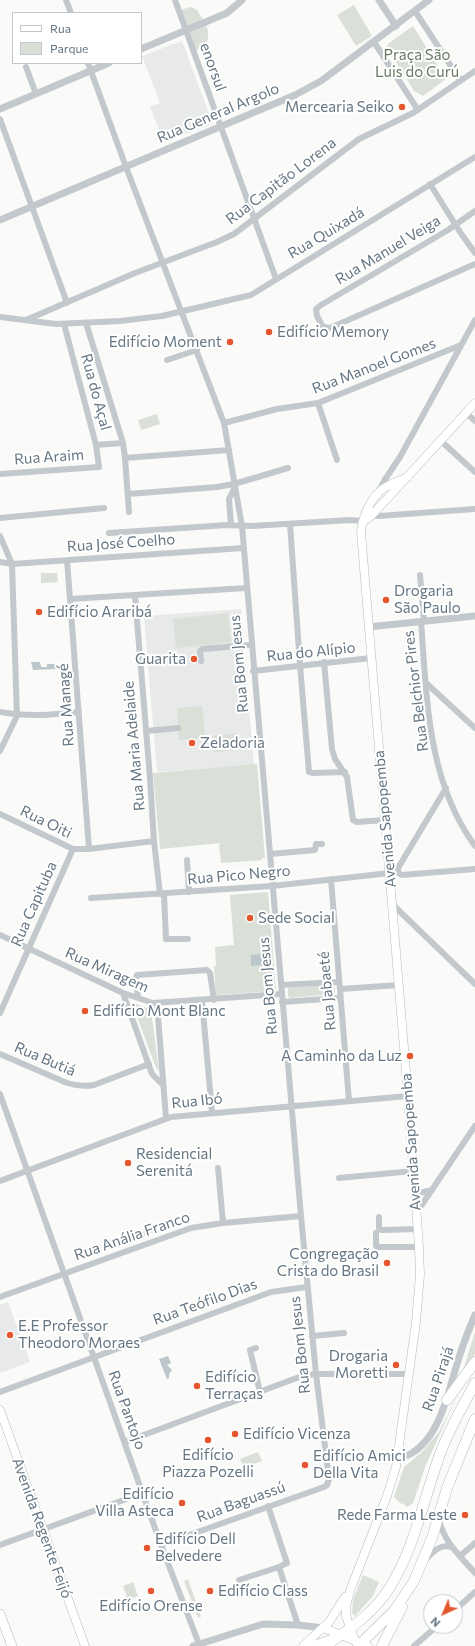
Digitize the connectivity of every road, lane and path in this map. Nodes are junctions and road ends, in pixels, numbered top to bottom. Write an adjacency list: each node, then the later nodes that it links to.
1 (66, 0): 7 (street)
2 (175, 0): 9 (street, enorsul)
3 (242, 0): 9 (street)
4 (379, 0): 8 (street)
5 (429, 0): 6 (street, Rua General Argolo)
6 (415, 11): 8 (street, Rua General Argolo); 17 (street)
7 (70, 12)
8 (396, 26): 10 (street, Rua General Argolo)
9 (186, 30): 11 (street); 22 (street, enorsul)
10 (374, 42): 20 (street); 22 (street, Rua General Argolo)
11 (142, 49)
12 (88, 64): 15 (street)
13 (107, 64): 15 (street)
14 (26, 67): 18 (street)
15 (91, 71): 18 (street); 25 (street)
16 (475, 71): 17 (street, Rua Capitão Lorena)
17 (460, 80): 20 (street, Rua Capitão Lorena)
18 (36, 94): 19 (street)
19 (0, 109)
20 (418, 110): 29 (street, Rua Capitão Lorena)
21 (0, 120): 23 (street)
22 (221, 127): 25 (street, Rua General Argolo); 29 (street, enorsul)
23 (3, 135): 27 (street)
24 (475, 157): 26 (street, Rua Quixadá)
25 (126, 167): 27 (street, Rua General Argolo); 33 (street)
26 (430, 184): 31 (street); 35 (street, Rua Quixadá)
27 (32, 207): 30 (street, Rua General Argolo); 36 (street)
28 (475, 211): 31 (street, Rua Manuel Veiga)
29 (254, 219): 33 (street, Rua Capitão Lorena); 35 (street, enorsul)
30 (0, 220)
31 (455, 225): 32 (street); 34 (street, Rua Manuel Veiga)
32 (475, 253)
33 (162, 263): 36 (street, Rua Capitão Lorena); 37 (street)
34 (475, 264)
35 (276, 279): 37 (street, Rua Quixadá)
36 (67, 303): 39 (street, Rua Capitão Lorena)
37 (182, 311): 41 (street, Rua Quixadá); 44 (street, Rua Bom Jesus)
38 (0, 317): 39 (street, Rua Quixadá)
39 (26, 320): 42 (street, Rua Quixadá)
40 (475, 320): 43 (street)
41 (86, 323): 42 (street, Rua Quixadá); 52 (street)
42 (64, 324): 53 (street, Rua do Açal)
43 (461, 345): 46 (street, Rua Manoel Gomes); 57 (street)
44 (197, 350): 45 (street); 50 (street, Rua Bom Jesus)
45 (167, 360)
46 (318, 403): 50 (street, Rua Manoel Gomes); 56 (street)
47 (475, 403): 48 (main road, Avenida Sapopemba)
48 (466, 413): 49 (street); 51 (main road, Avenida Sapopemba)
49 (475, 421)
50 (224, 423): 54 (street, Rua Bom Jesus)
51 (442, 440): 60 (street); 62 (main road, Avenida Sapopemba)
52 (123, 443): 53 (street); 55 (street)
53 (96, 446): 58 (street, Rua do Açal)
54 (229, 450): 55 (street); 64 (street, Rua Bom Jesus)
55 (125, 458): 66 (street)
56 (337, 460)
57 (395, 464): 63 (street); 65 (street)
58 (99, 467): 61 (street, Rua Araim)
59 (288, 468): 64 (street)
60 (475, 472)
61 (0, 474)
62 (408, 477): 63 (main road, Avenida Sapopemba); 67 (main road, Avenida Sapopemba)
63 (391, 484): 65 (main road, Avenida Sapopemba); 67 (main road)
64 (234, 486): 66 (street); 74 (street, Rua Bom Jesus); 75 (street, Rua Bom Jesus)
65 (378, 492): 71 (main road, Avenida Sapopemba)
66 (128, 494): 70 (street)
67 (381, 505): 71 (main road, Avenida Sapopemba)
68 (104, 508): 72 (street)
69 (475, 509): 71 (street)
70 (129, 512)
71 (367, 517): 73 (street); 88 (main road, Avenida Sapopemba)
72 (0, 518)
73 (290, 524): 75 (street); 93 (street)
74 (231, 525): 75 (street); 76 (street)
75 (242, 526): 78 (street, Rua Bom Jesus)
76 (109, 533)
77 (0, 536): 81 (street)
78 (243, 548): 79 (street, Rua José Coelho); 83 (street, Rua Bom Jesus)
79 (67, 560): 81 (street, Rua José Coelho); 85 (street, Rua Managé)
80 (0, 562): 81 (street, Rua José Coelho)
81 (12, 564): 98 (street)
82 (420, 575): 87 (street, Rua Belchior Pires)
83 (246, 588): 84 (street); 89 (street, Rua Bom Jesus)
84 (135, 596): 85 (street); 101 (street, Rua Maria Adelaide)
85 (70, 599): 97 (street, Rua Managé)
86 (475, 616): 87 (street)
87 (422, 621): 88 (street); 95 (street, Rua Belchior Pires)
88 (368, 626): 90 (main road, Avenida Sapopemba)
89 (251, 646): 91 (street); 94 (street, Rua Bom Jesus)
90 (371, 658): 92 (street, Rua do Alípio); 106 (main road, Avenida Sapopemba)
91 (201, 661)
92 (324, 662): 93 (street, Rua do Alípio); 103 (street)
93 (300, 665): 94 (street, Rua do Alípio); 103 (street)
94 (253, 671): 112 (street, Rua Bom Jesus)
95 (426, 683): 100 (street); 104 (street, Rua Belchior Pires)
96 (0, 712): 98 (street)
97 (79, 712): 98 (street); 111 (street, Rua Managé)
98 (16, 716): 102 (street)
99 (178, 728): 101 (street)
100 (475, 728)
101 (146, 731): 107 (street, Rua Maria Adelaide)
102 (0, 752)
103 (345, 772): 106 (street)
104 (446, 788): 109 (street, Rua Belchior Pires); 115 (street)
105 (0, 814): 110 (street, Rua Oiti)
106 (385, 820): 113 (main road, Avenida Sapopemba)
107 (154, 842): 111 (street, Rua Oiti); 121 (street, Rua Maria Adelaide)
108 (322, 844): 112 (street)
109 (475, 846)
110 (73, 849): 111 (street, Rua Oiti); 126 (street, Rua Capituba)
111 (89, 849)
112 (270, 854): 119 (street, Rua Bom Jesus)
113 (388, 858): 115 (street); 117 (main road, Avenida Sapopemba)
114 (187, 860): 120 (street)
115 (402, 863): 116 (street)
116 (475, 869)
117 (390, 873): 118 (street, Rua Pico Negro); 123 (main road, Avenida Sapopemba)
118 (331, 879): 119 (street, Rua Pico Negro); 129 (street, Rua Jabaeté)
119 (272, 886): 120 (street, Rua Pico Negro); 128 (street, Rua Bom Jesus)
120 (189, 892): 121 (street, Rua Pico Negro)
121 (162, 894): 122 (street, Rua Pico Negro); 125 (street, Rua Maria Adelaide)
122 (91, 898)
123 (392, 904): 127 (street); 130 (main road, Avenida Sapopemba)
124 (0, 935): 126 (street, Rua Miragem)
125 (188, 939)
126 (29, 948): 131 (street, Rua Miragem); 139 (street, Rua Capituba)
127 (475, 984)
128 (281, 985): 129 (street); 132 (street, Rua Bom Jesus)
129 (339, 985): 130 (street); 134 (street, Rua Jabaeté)
130 (399, 985): 144 (main road, Avenida Sapopemba)
131 (123, 992): 133 (street, Rua Miragem); 141 (street)
132 (281, 994): 135 (street, Rua Miragem); 137 (street, Rua Bom Jesus)
133 (138, 998): 135 (street); 138 (street, Rua Miragem)
134 (340, 998): 137 (street); 145 (street, Rua Jabaeté)
135 (214, 1000): 136 (street, Rua Miragem)
136 (202, 1001): 138 (street, Rua Miragem); 147 (street)
137 (282, 1002): 146 (street, Rua Bom Jesus)
138 (157, 1004): 142 (street)
139 (0, 1013)
140 (0, 1054): 141 (street, Rua Butiá)
141 (149, 1064): 142 (street)
142 (163, 1085): 148 (street)
143 (0, 1094): 151 (street, Rua Pantojo)
144 (408, 1096): 145 (street, Rua Ibó); 152 (main road, Avenida Sapopemba)
145 (349, 1101): 146 (street, Rua Ibó)
146 (291, 1106): 147 (street, Rua Ibó); 158 (street, Rua Bom Jesus)
147 (212, 1112): 148 (street, Rua Ibó)
148 (166, 1118): 151 (street, Rua Ibó)
149 (475, 1126): 155 (street)
150 (218, 1168): 160 (street)
151 (28, 1171): 154 (street, Rua Ibó); 164 (street, Rua Pantojo)
152 (414, 1172): 153 (street); 156 (main road, Avenida Sapopemba)
153 (339, 1178)
154 (0, 1181)
155 (432, 1190): 156 (street); 157 (street)
156 (415, 1194): 157 (main road, Avenida Sapopemba)
157 (417, 1212): 161 (main road, Avenida Sapopemba)
158 (301, 1216): 160 (street, Rua Anália Franco); 165 (street, Rua Bom Jesus)
159 (379, 1217): 161 (street)
160 (223, 1223): 164 (street, Rua Anália Franco)
161 (418, 1230): 163 (main road, Avenida Sapopemba)
162 (376, 1233): 163 (street)
163 (419, 1247): 174 (main road, Avenida Sapopemba)
164 (64, 1274): 166 (street, Rua Anália Franco); 171 (street, Rua Pantojo)
165 (307, 1287): 169 (street, Rua Bom Jesus); 171 (street, Rua Teófilo Dias)
166 (0, 1297)
167 (475, 1315): 178 (street, Rua Pirajá)
168 (344, 1333): 169 (street)
169 (312, 1336): 173 (street, Rua Bom Jesus)
170 (256, 1348): 177 (street)
171 (94, 1357): 176 (street, Rua Teófilo Dias); 181 (street, Rua Pantojo)
172 (475, 1362): 178 (highway)
173 (316, 1374): 174 (street); 177 (street); 183 (street, Rua Bom Jesus)
174 (409, 1374): 182 (main road, Avenida Sapopemba)
175 (475, 1383): 204 (highway)
176 (0, 1392)
177 (260, 1392): 181 (street)
178 (447, 1400): 182 (street, Rua Pirajá)
179 (0, 1410): 187 (main road, Avenida Regente Feijó)
180 (475, 1419): 186 (highway)
181 (125, 1442): 184 (street, Rua Pantojo)
182 (397, 1458): 197 (main road, Avenida Sapopemba)
183 (329, 1483): 185 (street, Rua Baguassú)
184 (143, 1494): 187 (street); 190 (street, Rua Pantojo)
185 (268, 1506): 190 (street, Rua Baguassú); 194 (street)
186 (438, 1516): 191 (street); 193 (highway)
187 (43, 1529): 189 (street); 210 (main road, Avenida Regente Feijó)
188 (475, 1543): 192 (street)
189 (0, 1545)
190 (161, 1545): 208 (street, Rua Pantojo)
191 (453, 1548): 192 (street); 193 (street)
192 (460, 1556): 195 (street)
193 (423, 1562): 199 (highway)
194 (279, 1567): 196 (street); 202 (street)
195 (475, 1573)
196 (239, 1580)
197 (351, 1588): 203 (main road, Avenida Sapopemba); 204 (main road, Avenida Sapopemba)
198 (475, 1592): 200 (street)
199 (403, 1599): 207 (highway); 214 (highway)
200 (463, 1603)
201 (0, 1614): 209 (main road)
202 (298, 1625): 203 (street); 208 (street)
203 (324, 1628): 206 (main road); 211 (main road, Avenida Sapopemba)
204 (351, 1629): 206 (highway); 207 (main road, Avenida Sapopemba)
205 (428, 1634): 215 (street)
206 (342, 1635): 207 (main road); 212 (highway); 213 (highway)
207 (361, 1644)
208 (196, 1645)
209 (12, 1646)
210 (85, 1646)
211 (303, 1646)
212 (314, 1646)
213 (325, 1646)
214 (382, 1646)
215 (414, 1646)

